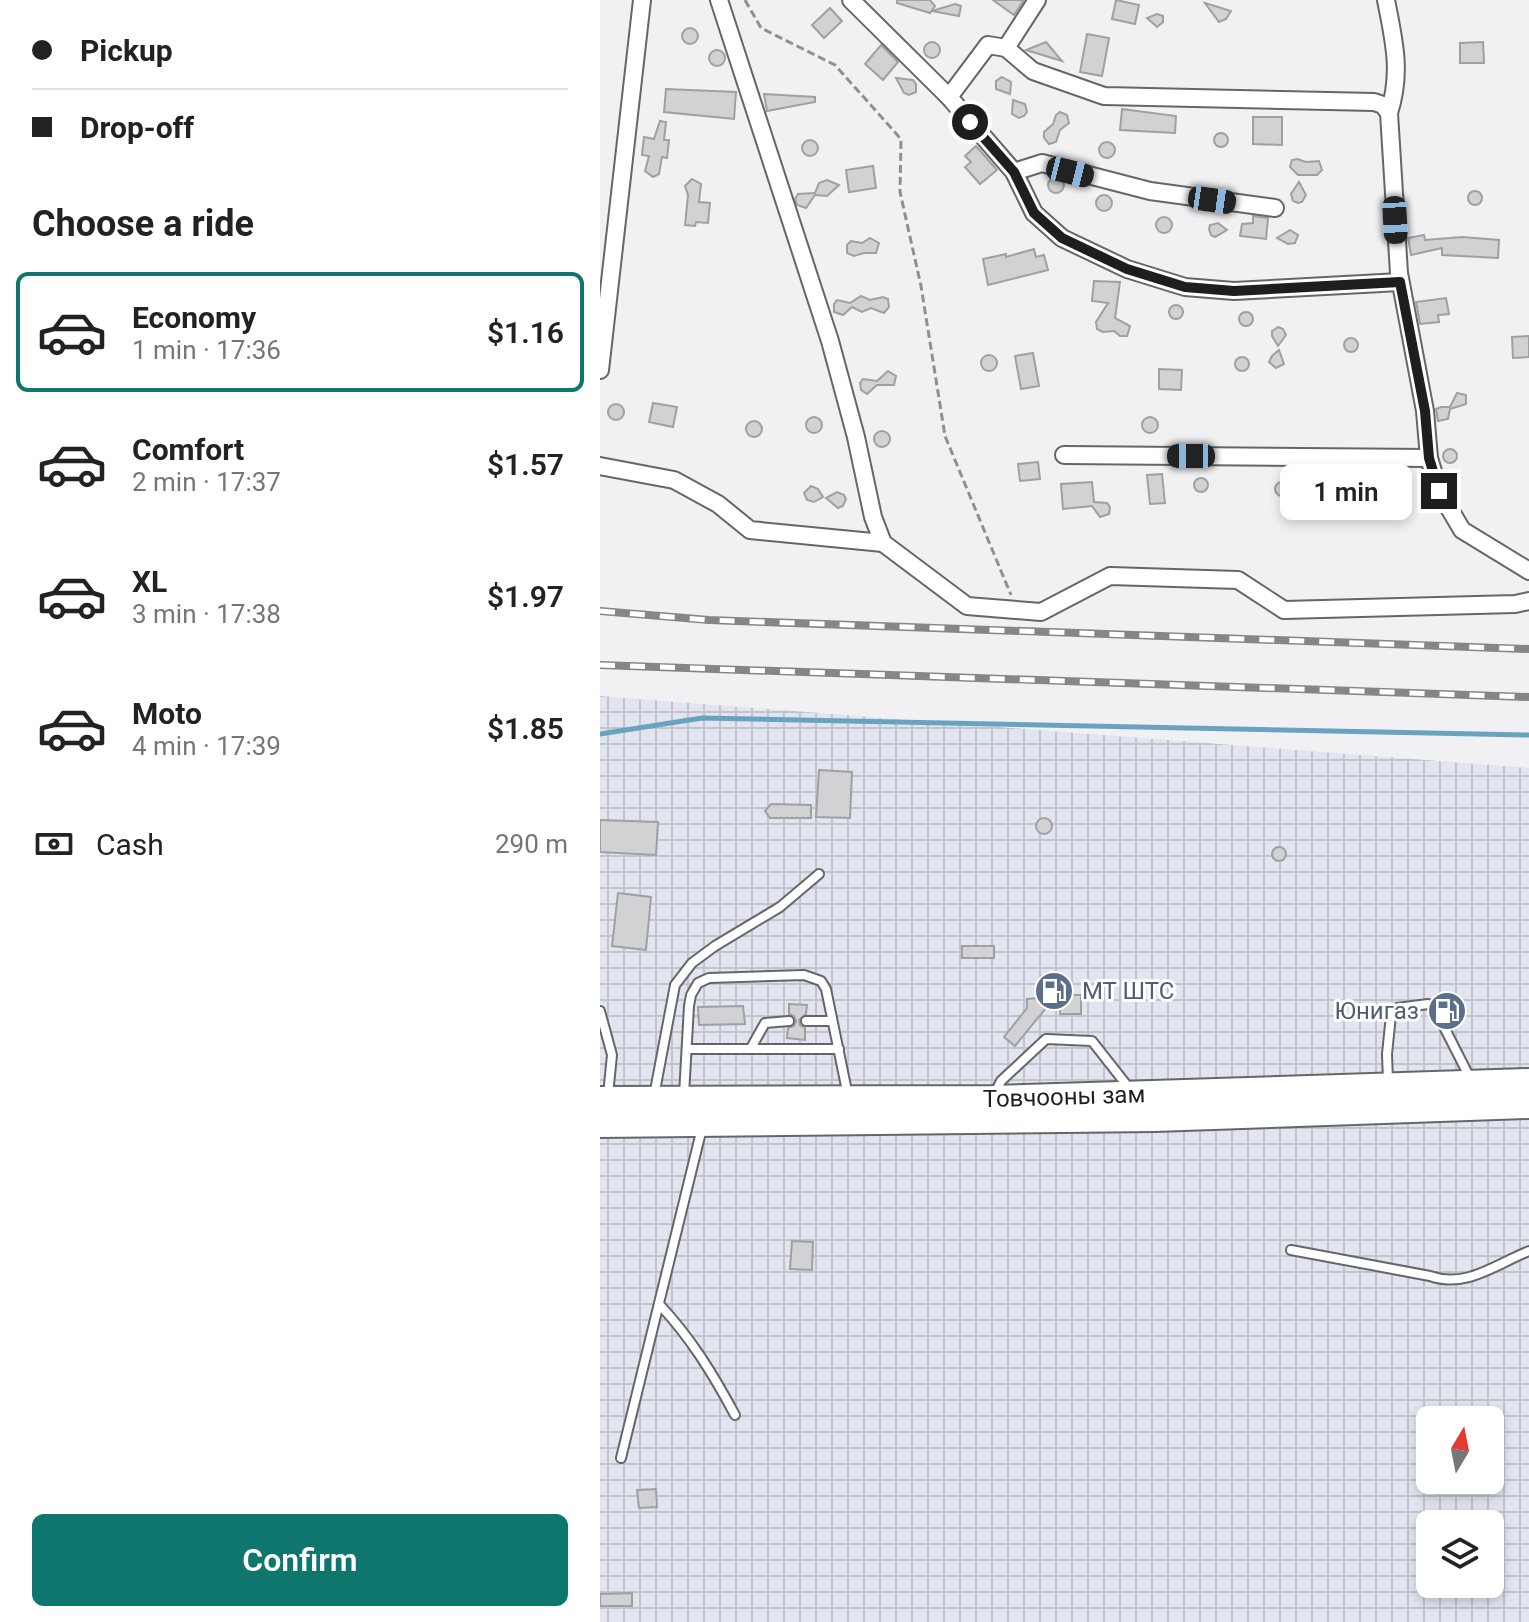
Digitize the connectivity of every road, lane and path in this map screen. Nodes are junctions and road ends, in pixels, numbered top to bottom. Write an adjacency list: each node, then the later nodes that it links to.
1 (642, 0): 13 (street)
2 (719, 0): 17 (street)
3 (745, 0): 20 (path)
4 (851, 0): 8 (street)
5 (1037, 0): 7 (street)
6 (1386, 0): 9 (street)
7 (1006, 48): 8 (street); 9 (street)
8 (949, 97): 10 (street)
9 (1389, 113): 12 (street)
10 (1014, 172): 11 (street); 12 (street)
11 (1275, 208)
12 (1400, 282): 15 (street)
13 (600, 370)
14 (1064, 455): 15 (street)
15 (1429, 458): 18 (street)
16 (600, 466): 17 (street)
17 (883, 543): 20 (street)
18 (1529, 571)
19 (1529, 601): 20 (street)
20 (1017, 610)
21 (819, 874): 34 (lane)
22 (600, 1011): 38 (lane)
23 (789, 1021): 26 (lane)
24 (806, 1021): 25 (lane)
25 (832, 1021): 27 (lane); 28 (lane)
26 (751, 1048): 27 (lane); 28 (lane)
27 (687, 1049): 35 (lane)
28 (839, 1049): 36 (lane)
29 (1529, 1082): 30 (highway, Товчооны зам)
30 (1472, 1083): 31 (highway, Товчооны зам); 31 (lane)
31 (1389, 1085): 32 (highway, Товчооны зам)
32 (1136, 1097): 33 (highway, Товчооны зам); 33 (lane)
33 (992, 1099): 36 (highway, Товчооны зам)
34 (653, 1101): 35 (highway, Товчооны зам); 38 (highway, Товчооны зам)
35 (684, 1101): 36 (highway, Товчооны зам)
36 (848, 1101)
37 (1529, 1105): 39 (highway, Товчооны зам)
38 (602, 1108): 39 (highway, Товчооны зам)
39 (703, 1123): 42 (lane)
40 (1291, 1250): 41 (lane)
41 (1529, 1251)
42 (659, 1304): 43 (lane); 44 (lane)
43 (735, 1415)
44 (621, 1458)

